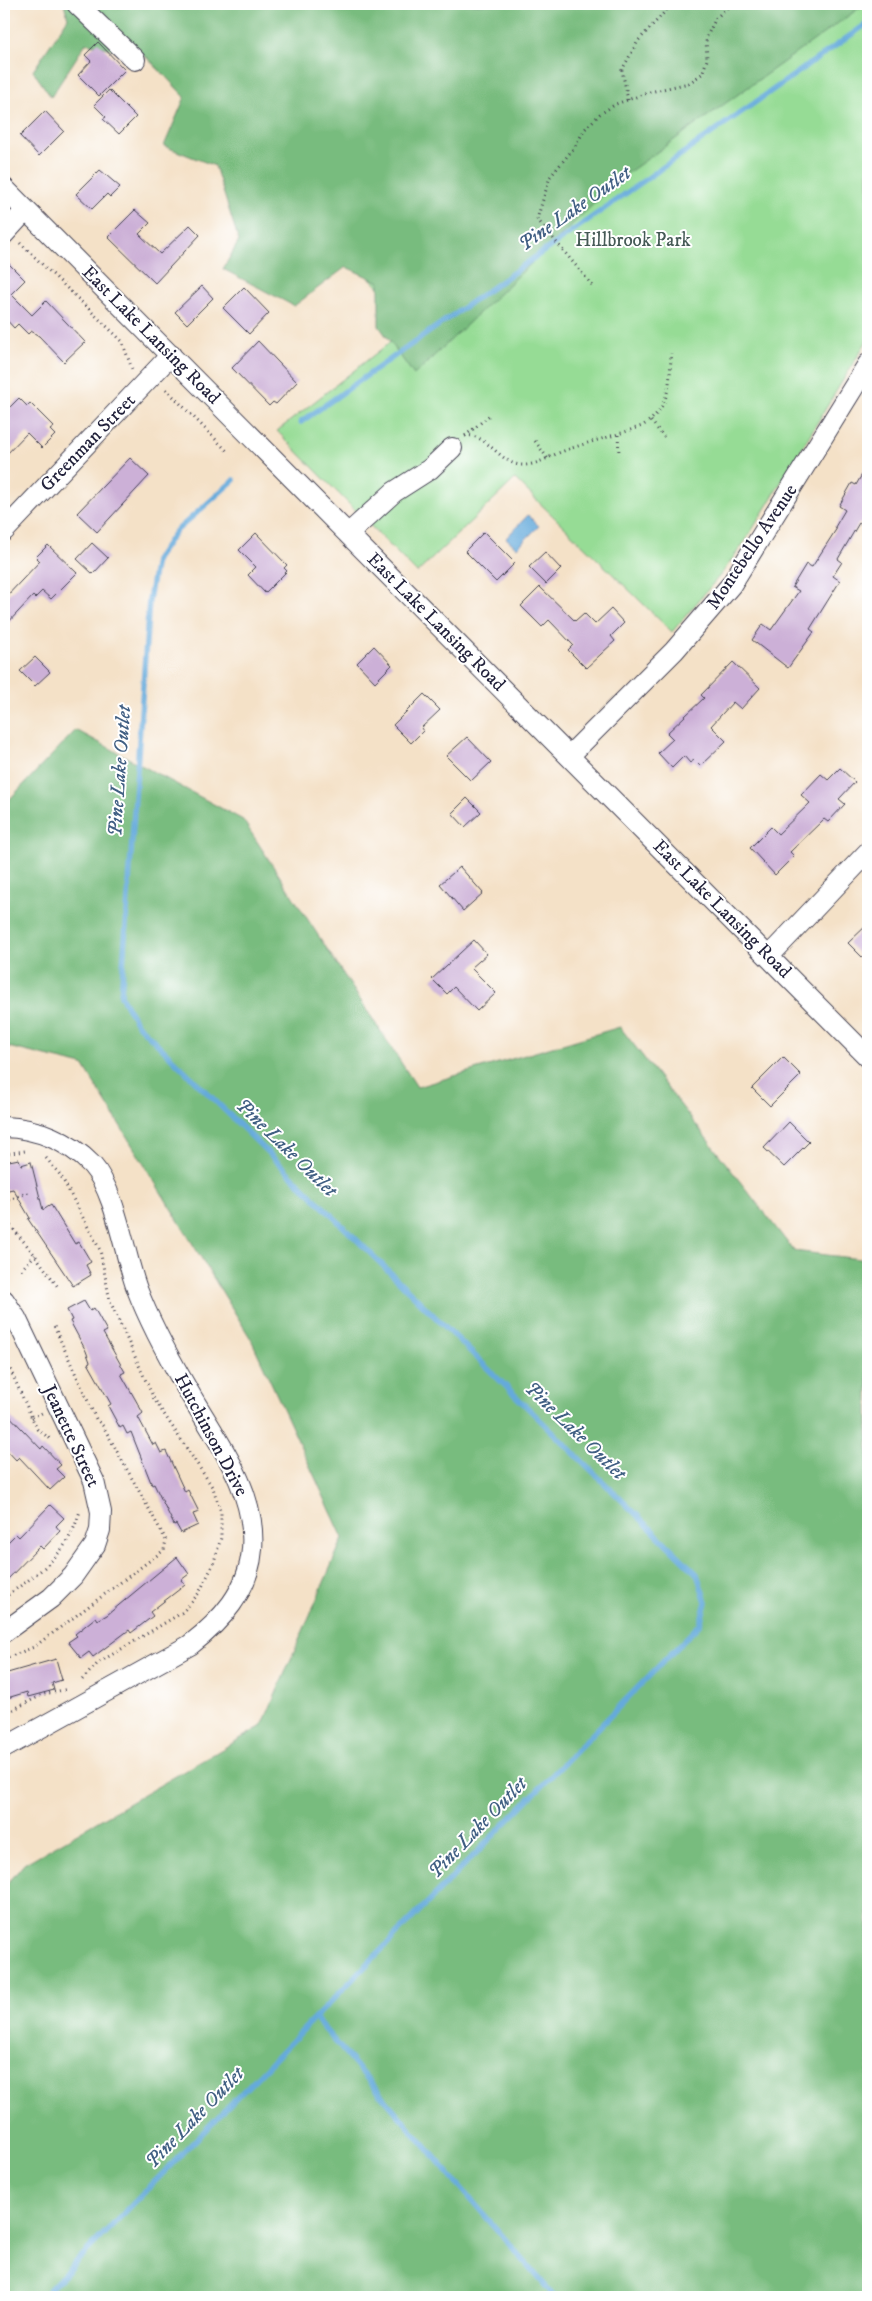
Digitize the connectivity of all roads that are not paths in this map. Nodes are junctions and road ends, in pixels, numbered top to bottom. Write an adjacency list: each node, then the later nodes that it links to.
1 (77, 4): 2 (street)
2 (135, 60)
3 (4, 188): 4 (street, East Lake Lansing Road)
4 (26, 210): 5 (street); 6 (street, East Lake Lansing Road)
5 (5, 232)
6 (171, 354): 9 (street, Greenman Street); 10 (street, East Lake Lansing Road)
7 (868, 364): 11 (street, Montebello Avenue)
8 (458, 442): 10 (street)
9 (4, 531)
10 (348, 534): 11 (street, East Lake Lansing Road)
11 (570, 756): 13 (street, East Lake Lansing Road)
12 (868, 852): 13 (street)
13 (769, 956): 14 (street, East Lake Lansing Road)
14 (868, 1056)
15 (4, 1127): 18 (street, Hutchinson Drive)
16 (4, 1300): 17 (street, Jeanette Street)
17 (4, 1632)
18 (4, 1748)

